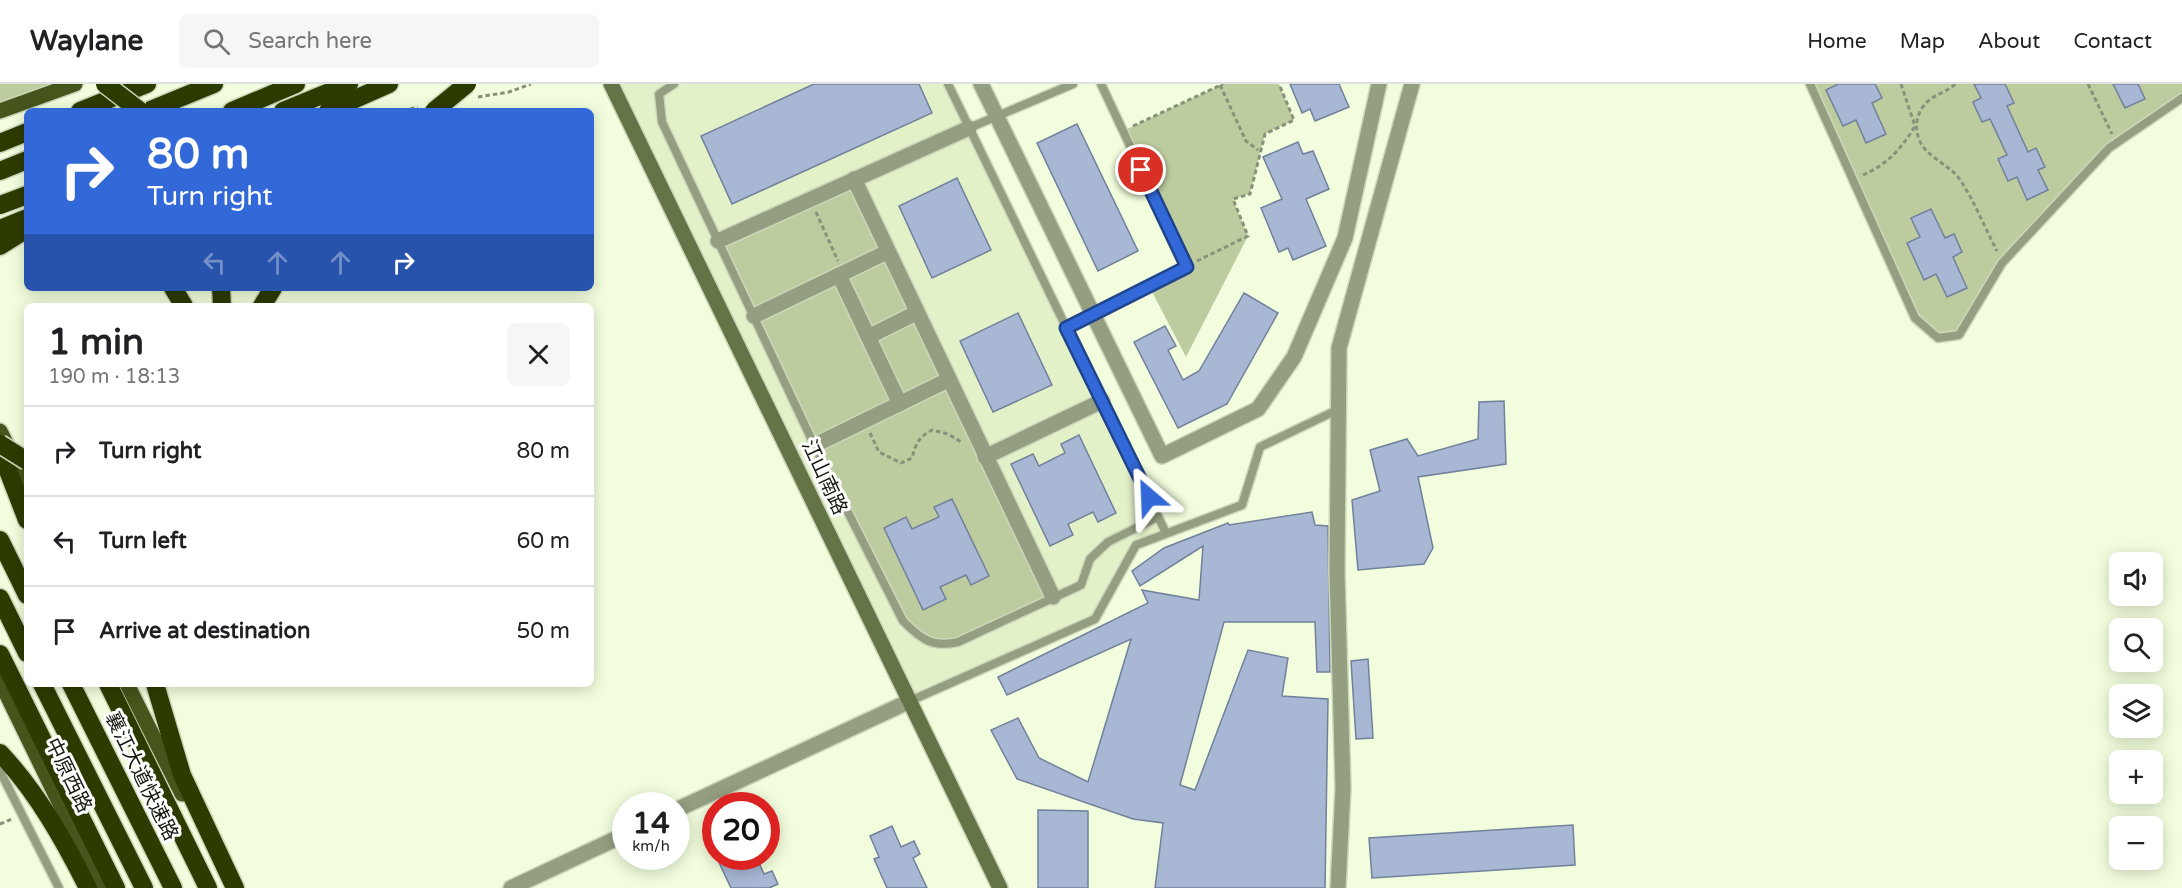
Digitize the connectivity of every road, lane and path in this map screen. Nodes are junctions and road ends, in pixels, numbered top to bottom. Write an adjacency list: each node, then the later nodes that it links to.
1 (75, 84): 31 (main road)
2 (105, 84): 25 (highway, bridge)
3 (147, 84): 24 (highway)
4 (214, 84): 26 (highway)
5 (297, 84): 27 (highway)
6 (349, 84): 28 (highway)
7 (389, 84): 29 (highway)
8 (467, 84): 30 (highway, bridge)
9 (611, 84): 90 (street, 江山南路)
10 (674, 84): 50 (lane)
11 (948, 84): 34 (lane)
12 (981, 84): 32 (street)
13 (1073, 84): 32 (lane)
14 (1101, 84): 35 (lane)
15 (1279, 84): 39 (path)
16 (1379, 84): 59 (street)
17 (1412, 84): 66 (street)
18 (1810, 84): 43 (lane)
19 (1901, 84): 33 (path)
20 (1955, 84): 33 (path)
21 (2088, 84): 38 (path)
22 (1222, 85): 35 (path); 39 (path)
23 (2182, 98): 38 (lane)
24 (87, 108)
25 (136, 108)
26 (155, 108)
27 (239, 108)
28 (290, 108)
29 (335, 108)
30 (438, 108)
31 (0, 111)
32 (996, 116): 34 (lane); 59 (street)
33 (1915, 126): 43 (path); 55 (path)
34 (969, 128): 42 (street); 61 (lane)
35 (1123, 131): 56 (lane)
36 (24, 133): 37 (highway)
37 (0, 143)
38 (2116, 143): 55 (lane)
39 (1259, 150): 56 (path)
40 (24, 161): 41 (highway)
41 (0, 171)
42 (854, 179): 45 (street); 54 (street)
43 (1853, 180): 55 (lane)
44 (24, 196): 46 (highway)
45 (810, 200): 50 (street); 57 (path)
46 (0, 205)
47 (24, 219): 48 (highway)
48 (0, 229)
49 (24, 232): 53 (highway)
50 (718, 241): 60 (lane)
51 (24, 242): 53 (highway)
52 (24, 246): 53 (highway)
53 (2, 250)
54 (887, 252): 57 (street); 58 (street)
55 (2002, 263)
56 (1187, 267): 59 (lane)
57 (841, 274): 60 (street); 62 (street)
58 (916, 314): 62 (street); 63 (street)
59 (1092, 315): 61 (lane)
60 (754, 316): 70 (lane)
61 (1066, 328): 64 (lane)
62 (868, 337): 65 (street)
63 (948, 380): 65 (street); 72 (street)
64 (1102, 401): 72 (street); 76 (lane)
65 (900, 404): 67 (street)
66 (1339, 409): 77 (lane); 106 (street)
67 (867, 420): 70 (street); 72 (path)
68 (0, 431): 74 (main road)
69 (0, 444): 73 (highway, bridge)
70 (815, 445): 80 (lane)
71 (0, 450): 75 (highway)
72 (986, 457): 80 (street)
73 (24, 459)
74 (24, 479)
75 (24, 512)
76 (1158, 517): 77 (lane); 80 (lane)
77 (1166, 533): 90 (lane)
78 (0, 540): 79 (highway)
79 (24, 589)
80 (1053, 597)
81 (0, 598): 82 (highway)
82 (24, 647)
83 (0, 654): 98 (highway)
84 (0, 681): 97 (main road, 中原西路)
85 (44, 687): 99 (highway)
86 (72, 687): 100 (highway, 襄江大道快速路)
87 (109, 687): 101 (highway)
88 (128, 687): 102 (main road)
89 (156, 687): 103 (highway)
90 (910, 701): 93 (street); 105 (street, 江山南路)
91 (0, 753): 96 (highway)
92 (0, 771): 95 (lane)
93 (690, 803)
94 (612, 841): 104 (street)
95 (59, 888)
96 (88, 888)
97 (101, 888)
98 (116, 888)
99 (144, 888)
100 (172, 888)
101 (208, 888)
102 (229, 888)
103 (235, 888)
104 (511, 888)
105 (1000, 888)
106 (1338, 888)

